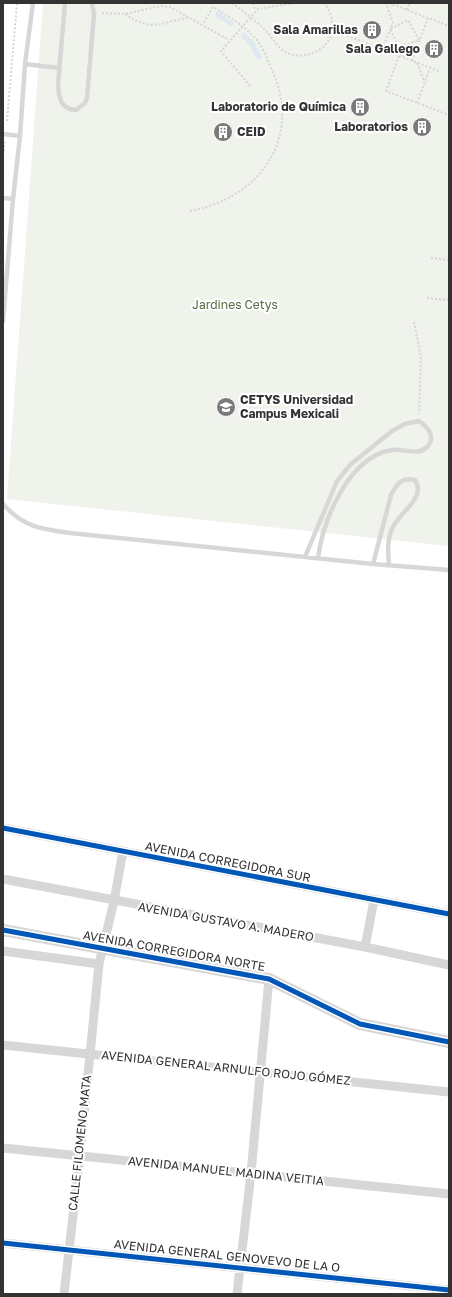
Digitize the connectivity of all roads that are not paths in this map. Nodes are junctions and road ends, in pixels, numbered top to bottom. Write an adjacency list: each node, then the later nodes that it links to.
1 (33, 3): 4 (lane)
2 (65, 3): 5 (lane)
3 (92, 3): 5 (lane)
4 (25, 64): 5 (lane); 7 (lane)
5 (59, 68)
6 (3, 134): 7 (lane)
7 (20, 136): 9 (lane)
8 (3, 198): 9 (lane)
9 (12, 199): 11 (lane)
10 (3, 252): 11 (lane)
11 (9, 252): 12 (lane)
12 (3, 321)
13 (3, 504): 14 (lane)
14 (304, 557): 15 (lane); 15 (lane)
15 (318, 558): 16 (lane)
16 (373, 564): 17 (lane); 17 (lane)
17 (389, 566): 18 (lane)
18 (449, 570)
19 (3, 828): 20 (street, AVENIDA CORREGIDORA SUR)
20 (123, 851): 22 (street, AVENIDA CORREGIDORA SUR); 23 (street, CALLE FILOMENO MATA)
21 (3, 879): 23 (street, AVENIDA GUSTAVO A. MADERO)
22 (374, 900): 24 (street, AVENIDA CORREGIDORA SUR); 26 (street)
23 (114, 901): 26 (street, AVENIDA GUSTAVO A. MADERO); 27 (street, CALLE FILOMENO MATA)
24 (449, 914)
25 (3, 930): 27 (street, AVENIDA CORREGIDORA NORTE)
26 (365, 947): 30 (street, AVENIDA GUSTAVO A. MADERO)
27 (102, 949): 29 (street, CALLE FILOMENO MATA); 31 (street, AVENIDA CORREGIDORA NORTE)
28 (3, 951): 29 (street)
29 (99, 964): 34 (street, CALLE FILOMENO MATA)
30 (449, 965)
31 (269, 979): 32 (street, AVENIDA CORREGIDORA NORTE); 35 (street)
32 (449, 1042)
33 (3, 1046): 34 (street, AVENIDA GENERAL ARNULFO ROJO GÓMEZ)
34 (90, 1054): 35 (street, AVENIDA GENERAL ARNULFO ROJO GÓMEZ); 38 (street, CALLE FILOMENO MATA)
35 (260, 1071): 36 (street, AVENIDA GENERAL ARNULFO ROJO GÓMEZ); 39 (street)
36 (449, 1092)
37 (3, 1148): 38 (street, AVENIDA MANUEL MADINA VEITIA)
38 (80, 1156): 39 (street, AVENIDA MANUEL MADINA VEITIA); 42 (street, CALLE FILOMENO MATA)
39 (251, 1173): 40 (street, AVENIDA MANUEL MADINA VEITIA); 43 (street)
40 (449, 1194)
41 (3, 1243): 42 (street, AVENIDA GENERAL GENOVEVO DE LA O)
42 (69, 1250): 43 (street, AVENIDA GENERAL GENOVEVO DE LA O); 45 (street, CALLE FILOMENO MATA)
43 (240, 1268): 44 (street, AVENIDA GENERAL GENOVEVO DE LA O); 46 (street)
44 (449, 1290)
45 (64, 1294)
46 (237, 1294)

